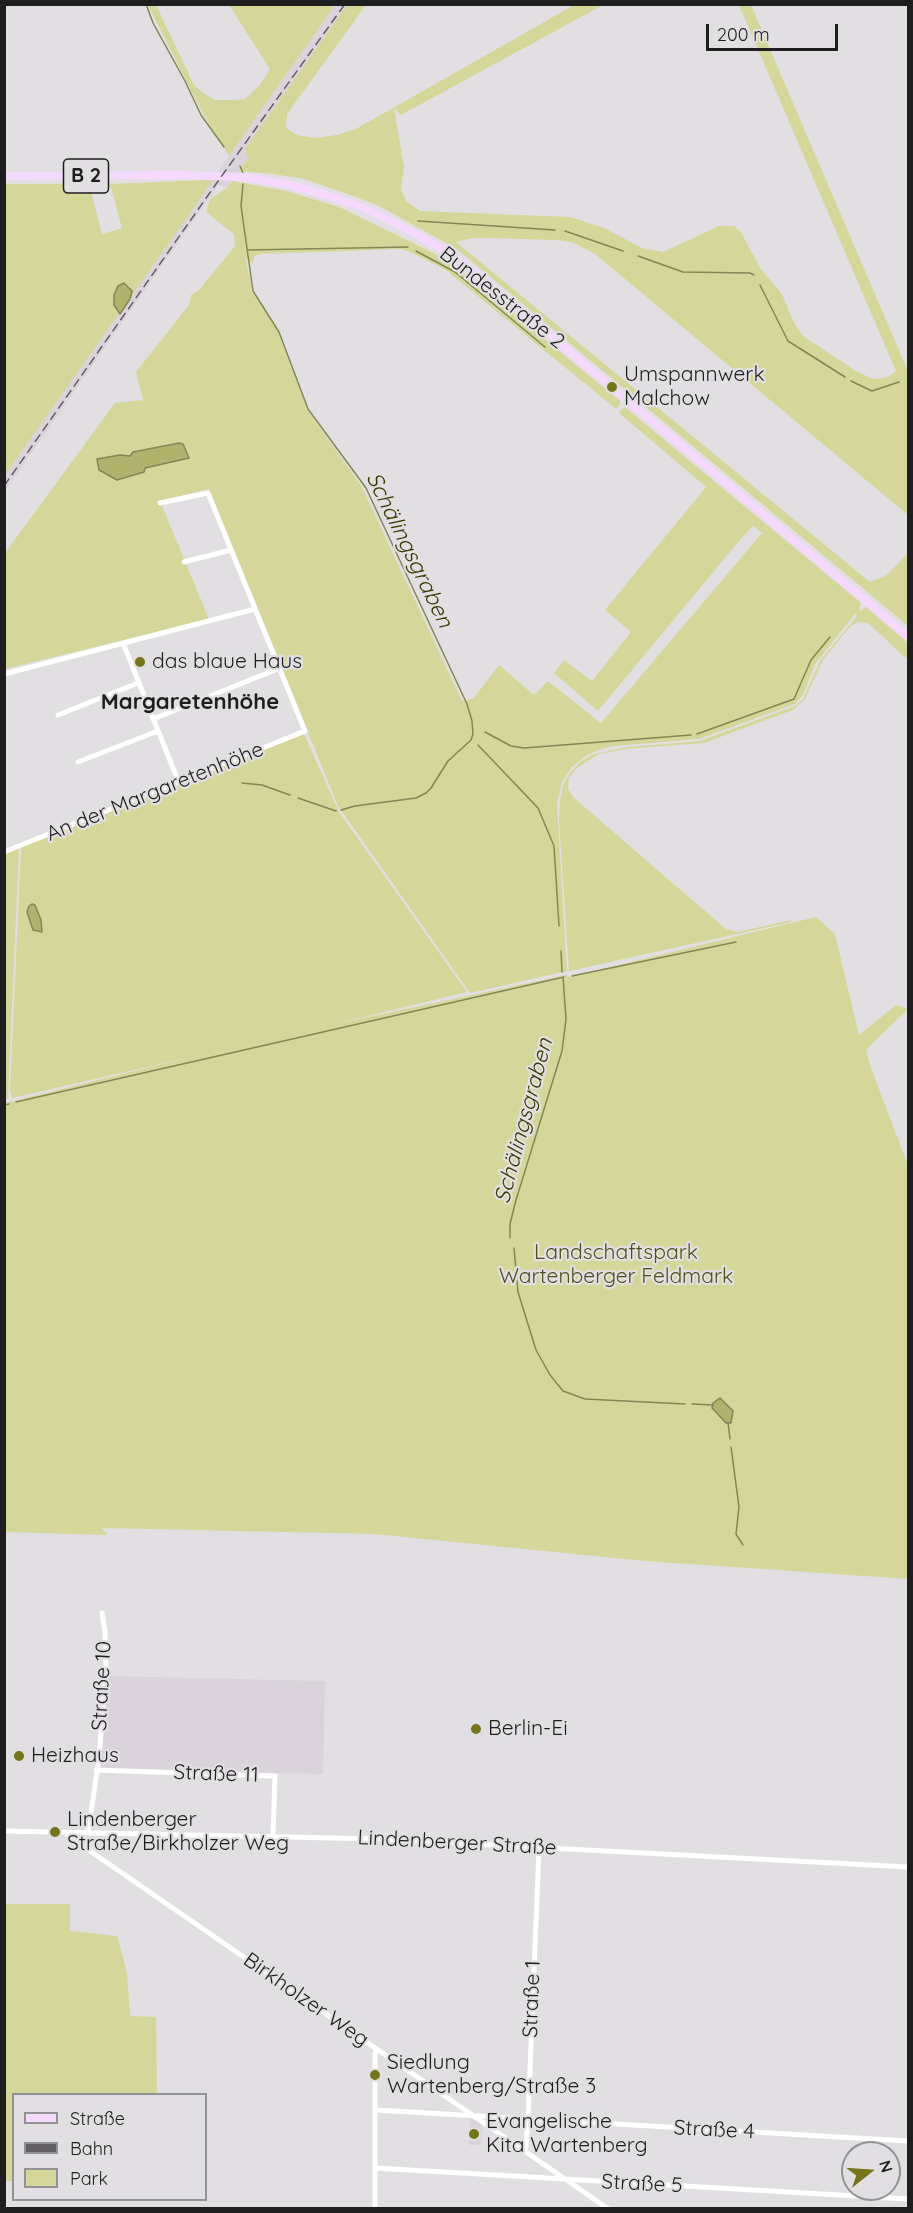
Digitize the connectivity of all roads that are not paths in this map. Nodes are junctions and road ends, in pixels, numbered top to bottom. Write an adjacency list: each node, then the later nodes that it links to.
1 (4, 176): 6 (main road, Bundesstraße 2 / B 2)
2 (160, 503): 3 (street)
3 (231, 550): 4 (street); 5 (street)
4 (184, 562)
5 (255, 609): 7 (street); 8 (street)
6 (909, 636)
7 (123, 643): 9 (street); 10 (street)
8 (279, 668): 12 (street); 15 (street, An der Margaretenhöhe)
9 (4, 674)
10 (138, 683): 11 (street); 12 (street)
11 (58, 715)
12 (153, 719): 13 (street)
13 (158, 731): 14 (street); 15 (street)
14 (78, 762)
15 (179, 783): 16 (street, An der Margaretenhöhe)
16 (4, 852)
17 (102, 1613): 18 (street, Straße 10)
18 (96, 1770): 21 (street, Straße 10); 22 (street, Straße 11)
19 (4, 1832): 20 (street, Lindenberger Straße)
20 (67, 1832): 21 (street, Lindenberger Straße); 23 (street, Birkholzer Weg)
21 (85, 1832): 22 (street, Lindenberger Straße); 23 (street, Straße 10)
22 (273, 1836): 24 (street, Lindenberger Straße)
23 (80, 1844): 26 (street, Birkholzer Weg)
24 (539, 1848): 25 (street, Lindenberger Straße); 29 (street, Straße 1)
25 (909, 1867)
26 (377, 2049): 27 (street); 28 (street, Birkholzer Weg)
27 (375, 2110): 28 (street, Straße 4); 32 (street)
28 (473, 2116): 29 (street, Straße 4); 31 (street, Birkholzer Weg)
29 (528, 2119): 30 (street, Straße 4); 31 (street, Straße 1)
30 (909, 2141)
31 (524, 2151): 33 (street, Birkholzer Weg)
32 (375, 2168): 33 (street, Straße 5); 35 (street)
33 (565, 2179): 34 (street, Straße 5); 36 (street, Birkholzer Weg)
34 (909, 2199)
35 (375, 2208)
36 (607, 2208)

